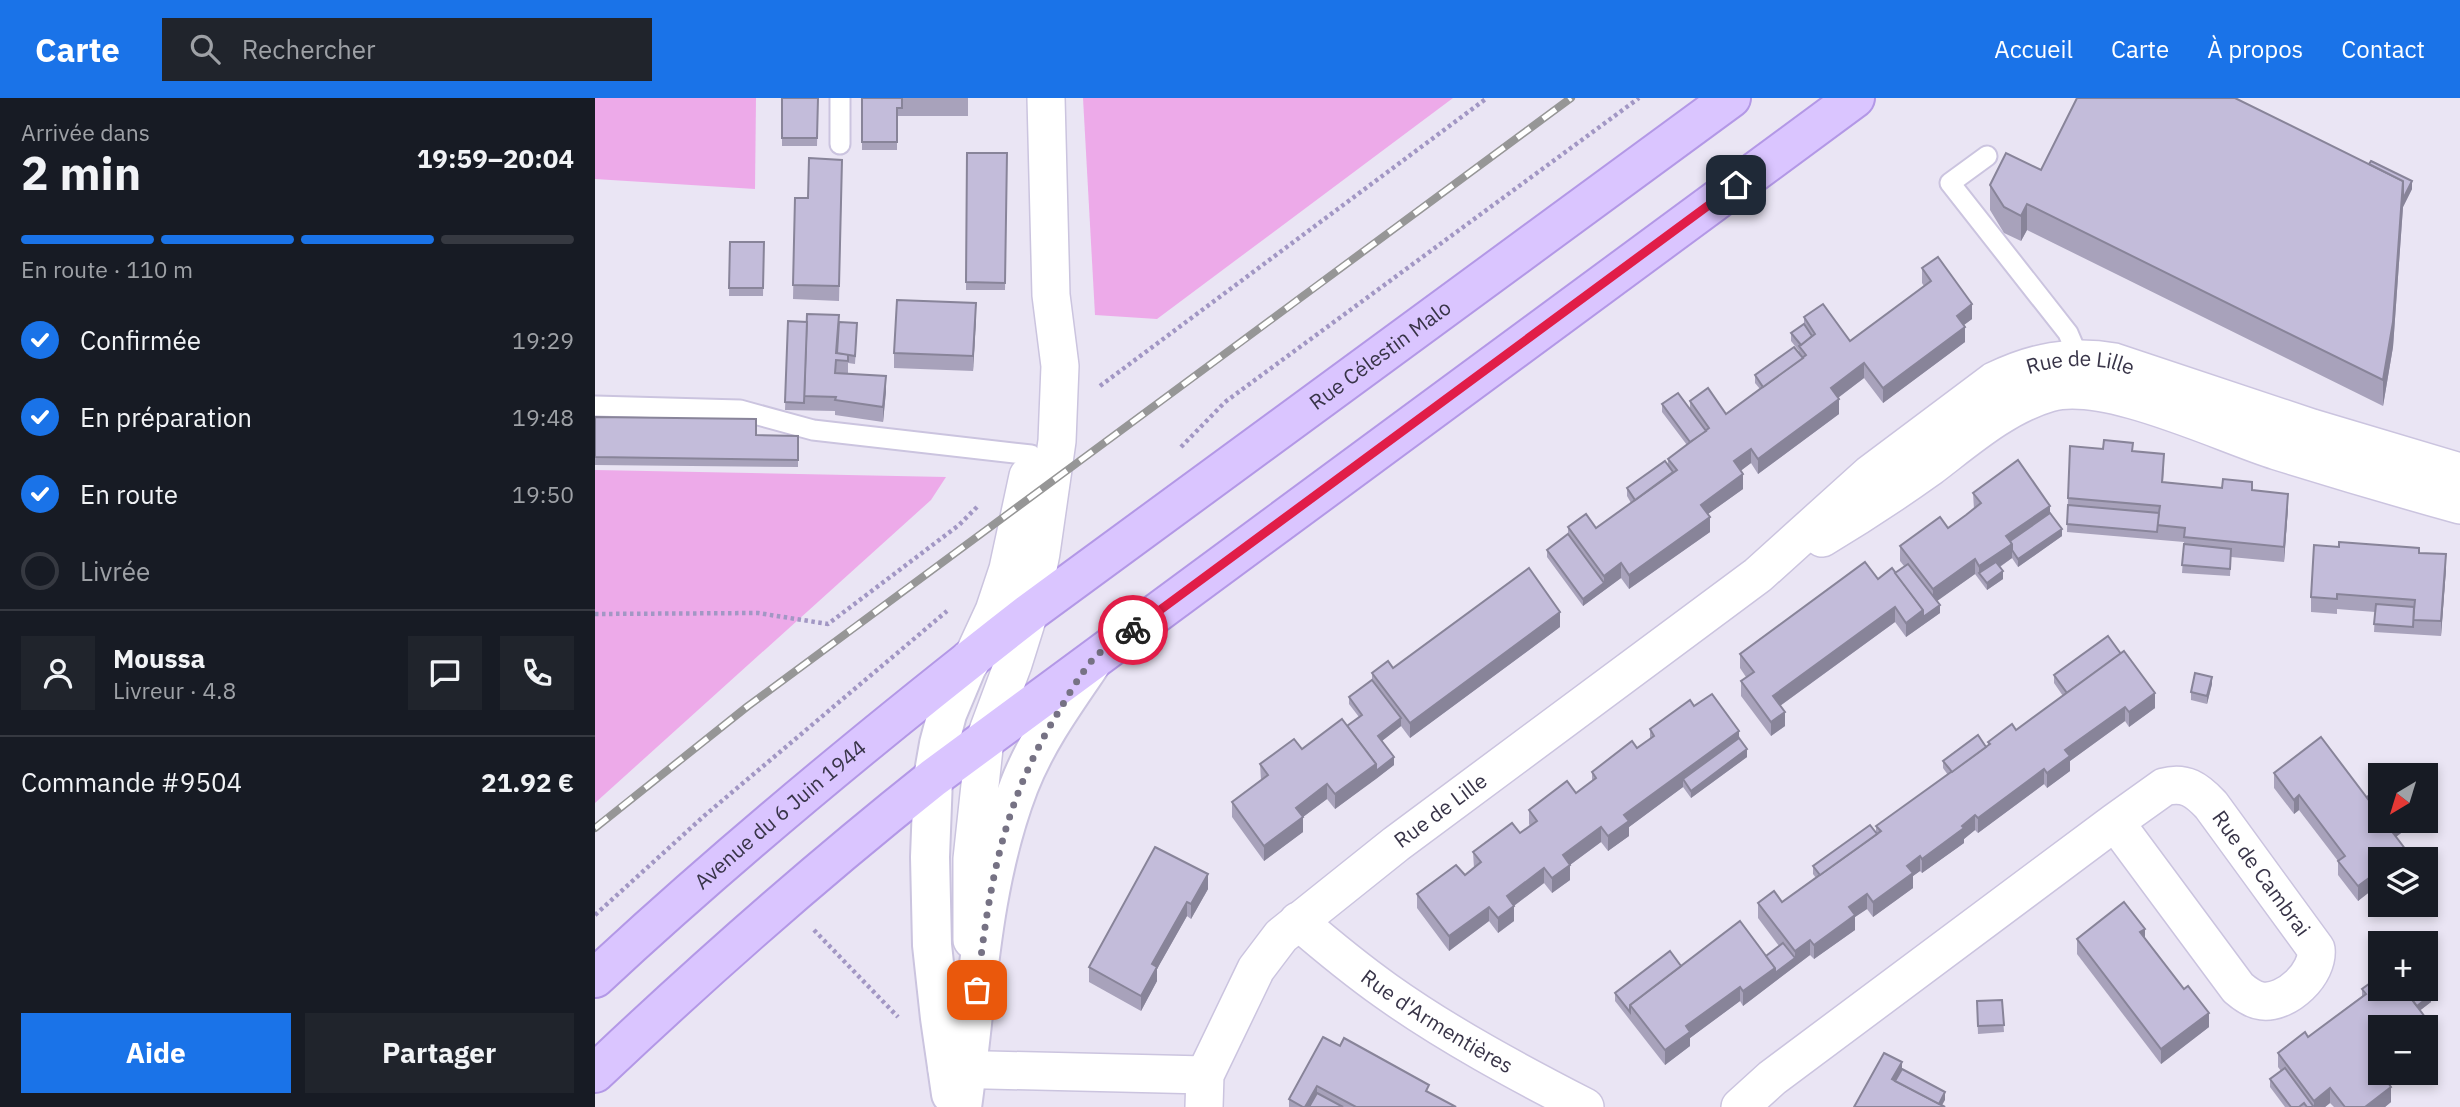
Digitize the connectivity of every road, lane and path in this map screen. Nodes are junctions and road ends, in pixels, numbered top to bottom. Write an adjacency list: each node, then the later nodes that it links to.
1 (840, 98): 7 (lane)
2 (1046, 98): 9 (street)
3 (1487, 98): 12 (path)
4 (1639, 98): 14 (path)
5 (1731, 98): 19 (main road, Rue Célestin Malo)
6 (1855, 98): 21 (main road)
7 (840, 144)
8 (1987, 156): 10 (lane)
9 (1051, 295): 12 (street); 13 (street)
10 (2085, 374): 15 (street, Rue de Lille); 17 (street, Rue de Lille); 27 (street, Rue de Lille)
11 (595, 406): 13 (lane)
12 (1059, 417): 19 (street)
13 (1031, 455): 22 (street)
14 (1172, 456)
15 (2460, 472)
16 (986, 499): 20 (path)
17 (2460, 505)
18 (956, 604): 26 (path)
19 (1029, 613): 22 (main road, Rue Célestin Malo); 23 (street)
20 (595, 614)
21 (1095, 658): 23 (main road); 29 (street)
22 (970, 659): 23 (street); 24 (street); 28 (main road, Avenue du 6 Juin 1944)
23 (985, 739): 24 (main road); 29 (street)
24 (933, 778): 30 (street); 31 (main road)
25 (2115, 822): 25 (street, Rue de Cambrai); 36 (street, Rue de Cambrai)
26 (595, 915)
27 (1298, 921): 32 (street, Rue de Lille); 35 (street, Rue d'Armentières)
28 (595, 978)
29 (974, 1014): 30 (street)
30 (957, 1069): 32 (street); 33 (street); 34 (street)
31 (595, 1073)
32 (1205, 1091)
33 (953, 1107)
34 (962, 1107)
35 (1585, 1107)
36 (1740, 1107)

